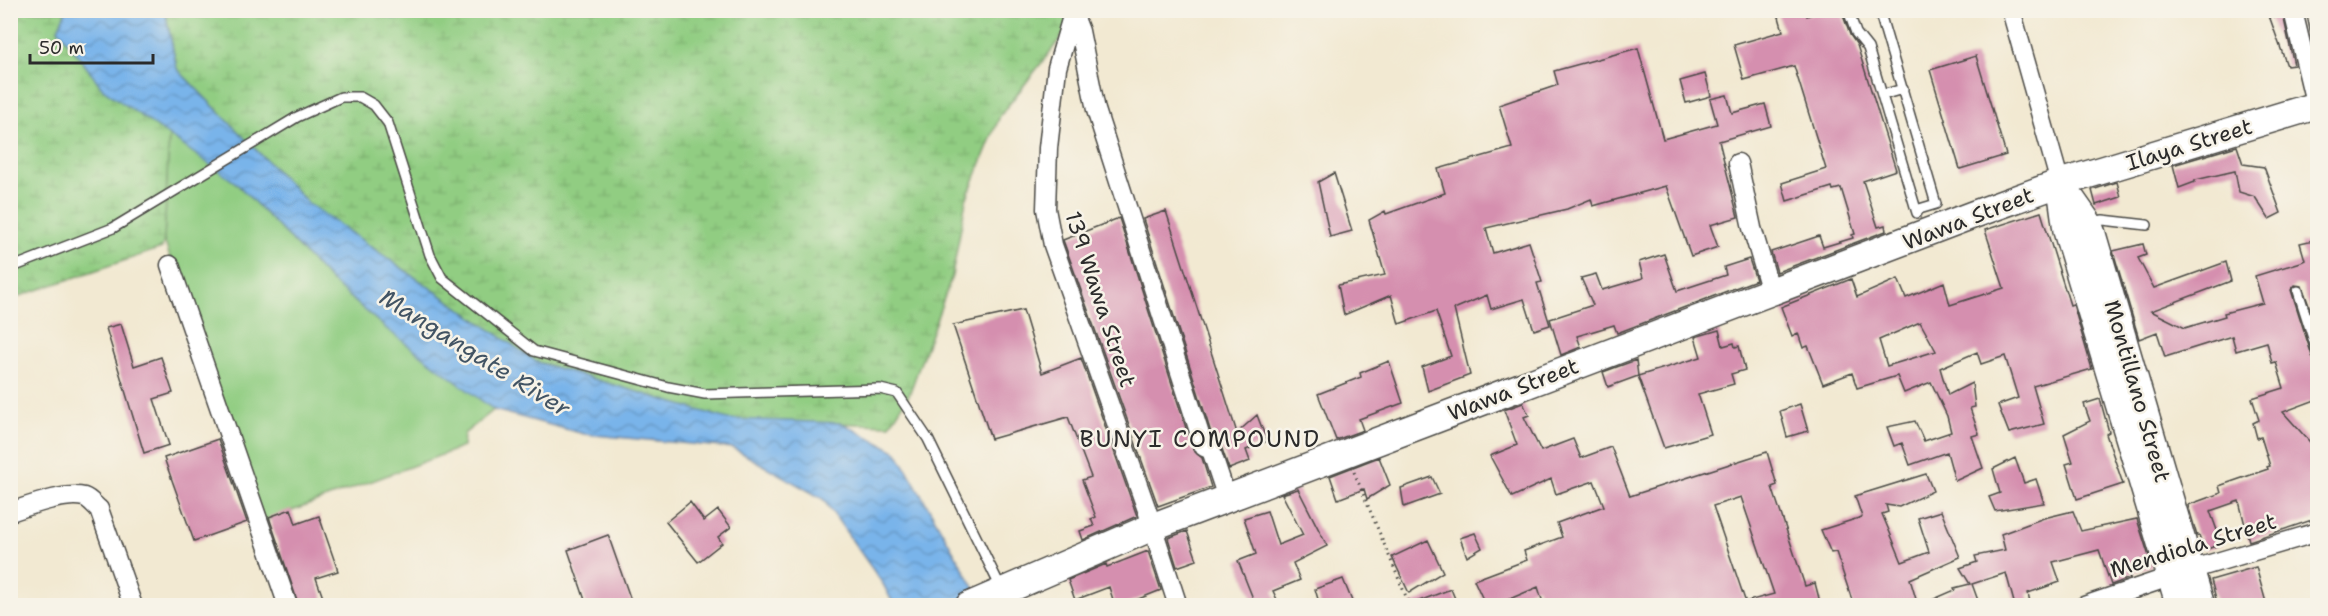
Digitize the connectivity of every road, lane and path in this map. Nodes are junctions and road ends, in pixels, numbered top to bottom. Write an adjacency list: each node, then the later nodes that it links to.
1 (1848, 10): 7 (lane)
2 (1879, 10): 6 (lane)
3 (2011, 10): 10 (street, Montillano Street)
4 (2295, 10): 8 (street)
5 (1075, 12): 20 (street); 22 (street, 139 Wawa Street)
6 (1903, 89): 7 (lane); 7 (lane)
7 (1882, 95)
8 (2317, 109): 10 (main road, Ilaya Street)
9 (1738, 163): 16 (street)
10 (2060, 183): 12 (main road, Montillano Street); 16 (main road, Wawa Street)
11 (2147, 225): 12 (lane)
12 (2077, 227): 24 (main road, Montillano Street)
13 (170, 265): 27 (street)
14 (10, 268): 25 (lane)
15 (2298, 291): 17 (lane)
16 (1772, 292): 19 (main road, Wawa Street)
17 (2313, 320): 18 (lane)
18 (2318, 354)
19 (1346, 453): 20 (main road, Wawa Street); 29 (path)
20 (1227, 498): 22 (main road, Wawa Street)
21 (10, 512): 26 (street)
22 (1152, 527): 25 (main road, Wawa Street); 28 (street, 139 Wawa Street)
23 (2318, 532): 24 (street, Mendiola Street)
24 (2180, 574): 30 (street, Mendiola Street); 31 (main road, Montillano Street); 32 (main road, Montillano Street)
25 (988, 598)
26 (133, 606)
27 (288, 606)
28 (1178, 606)
29 (1410, 606)
30 (2084, 606)
31 (2180, 606)
32 (2201, 606)

